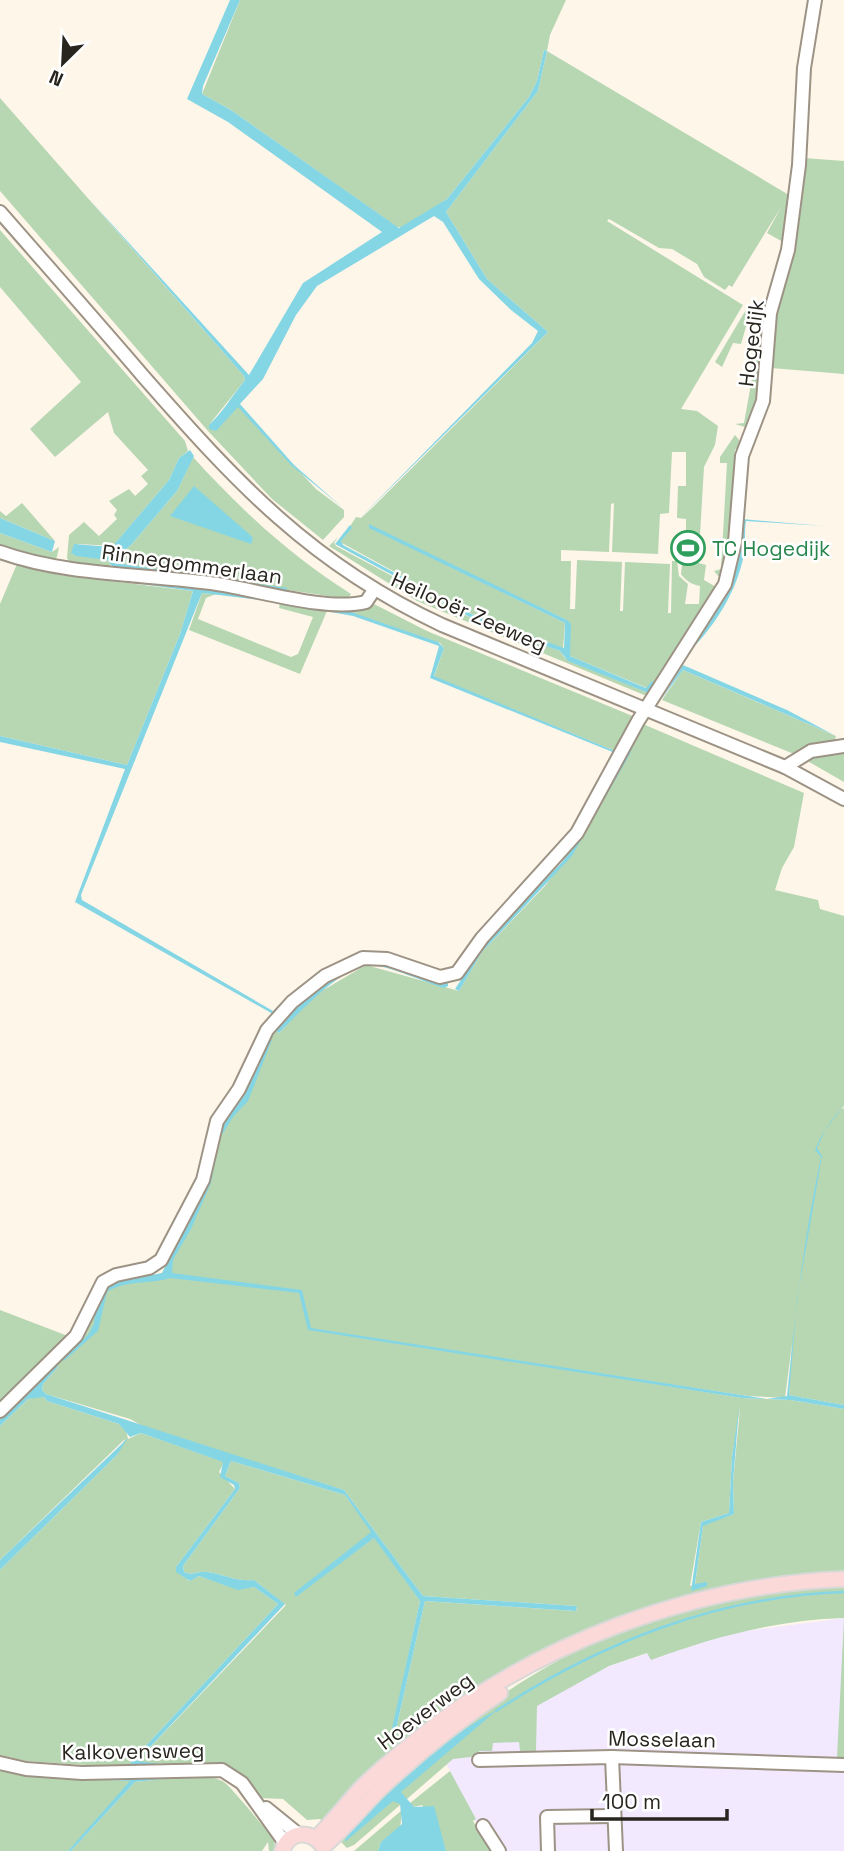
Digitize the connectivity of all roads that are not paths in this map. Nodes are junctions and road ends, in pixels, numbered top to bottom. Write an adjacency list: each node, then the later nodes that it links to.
1 (815, 0): 5 (street, Hogedijk)
2 (0, 212): 4 (street, Heilooër Zeeweg)
3 (0, 552): 4 (street, Rinnegommerlaan)
4 (374, 590): 5 (street, Heilooër Zeeweg)
5 (646, 708): 7 (street, Heilooër Zeeweg); 9 (street, Hogedijk)
6 (844, 746): 7 (street)
7 (785, 767): 8 (street, Heilooër Zeeweg)
8 (844, 799)
9 (0, 1411)
10 (844, 1579): 19 (main road, Hoeverweg)
11 (612, 1756): 12 (street, Mosselaan); 14 (street, Mosselaan); 16 (street)
12 (479, 1760)
13 (0, 1763): 15 (street, Kalkovensweg)
14 (844, 1765)
15 (254, 1800): 18 (street, Kalkovensweg); 20 (street, Kalkovensweg)
16 (613, 1816): 22 (street); 23 (street)
17 (483, 1826): 21 (street)
18 (298, 1835): 19 (main road); 20 (main road)
19 (321, 1845)
20 (284, 1847)
21 (499, 1851)
22 (548, 1851)
23 (616, 1851)

